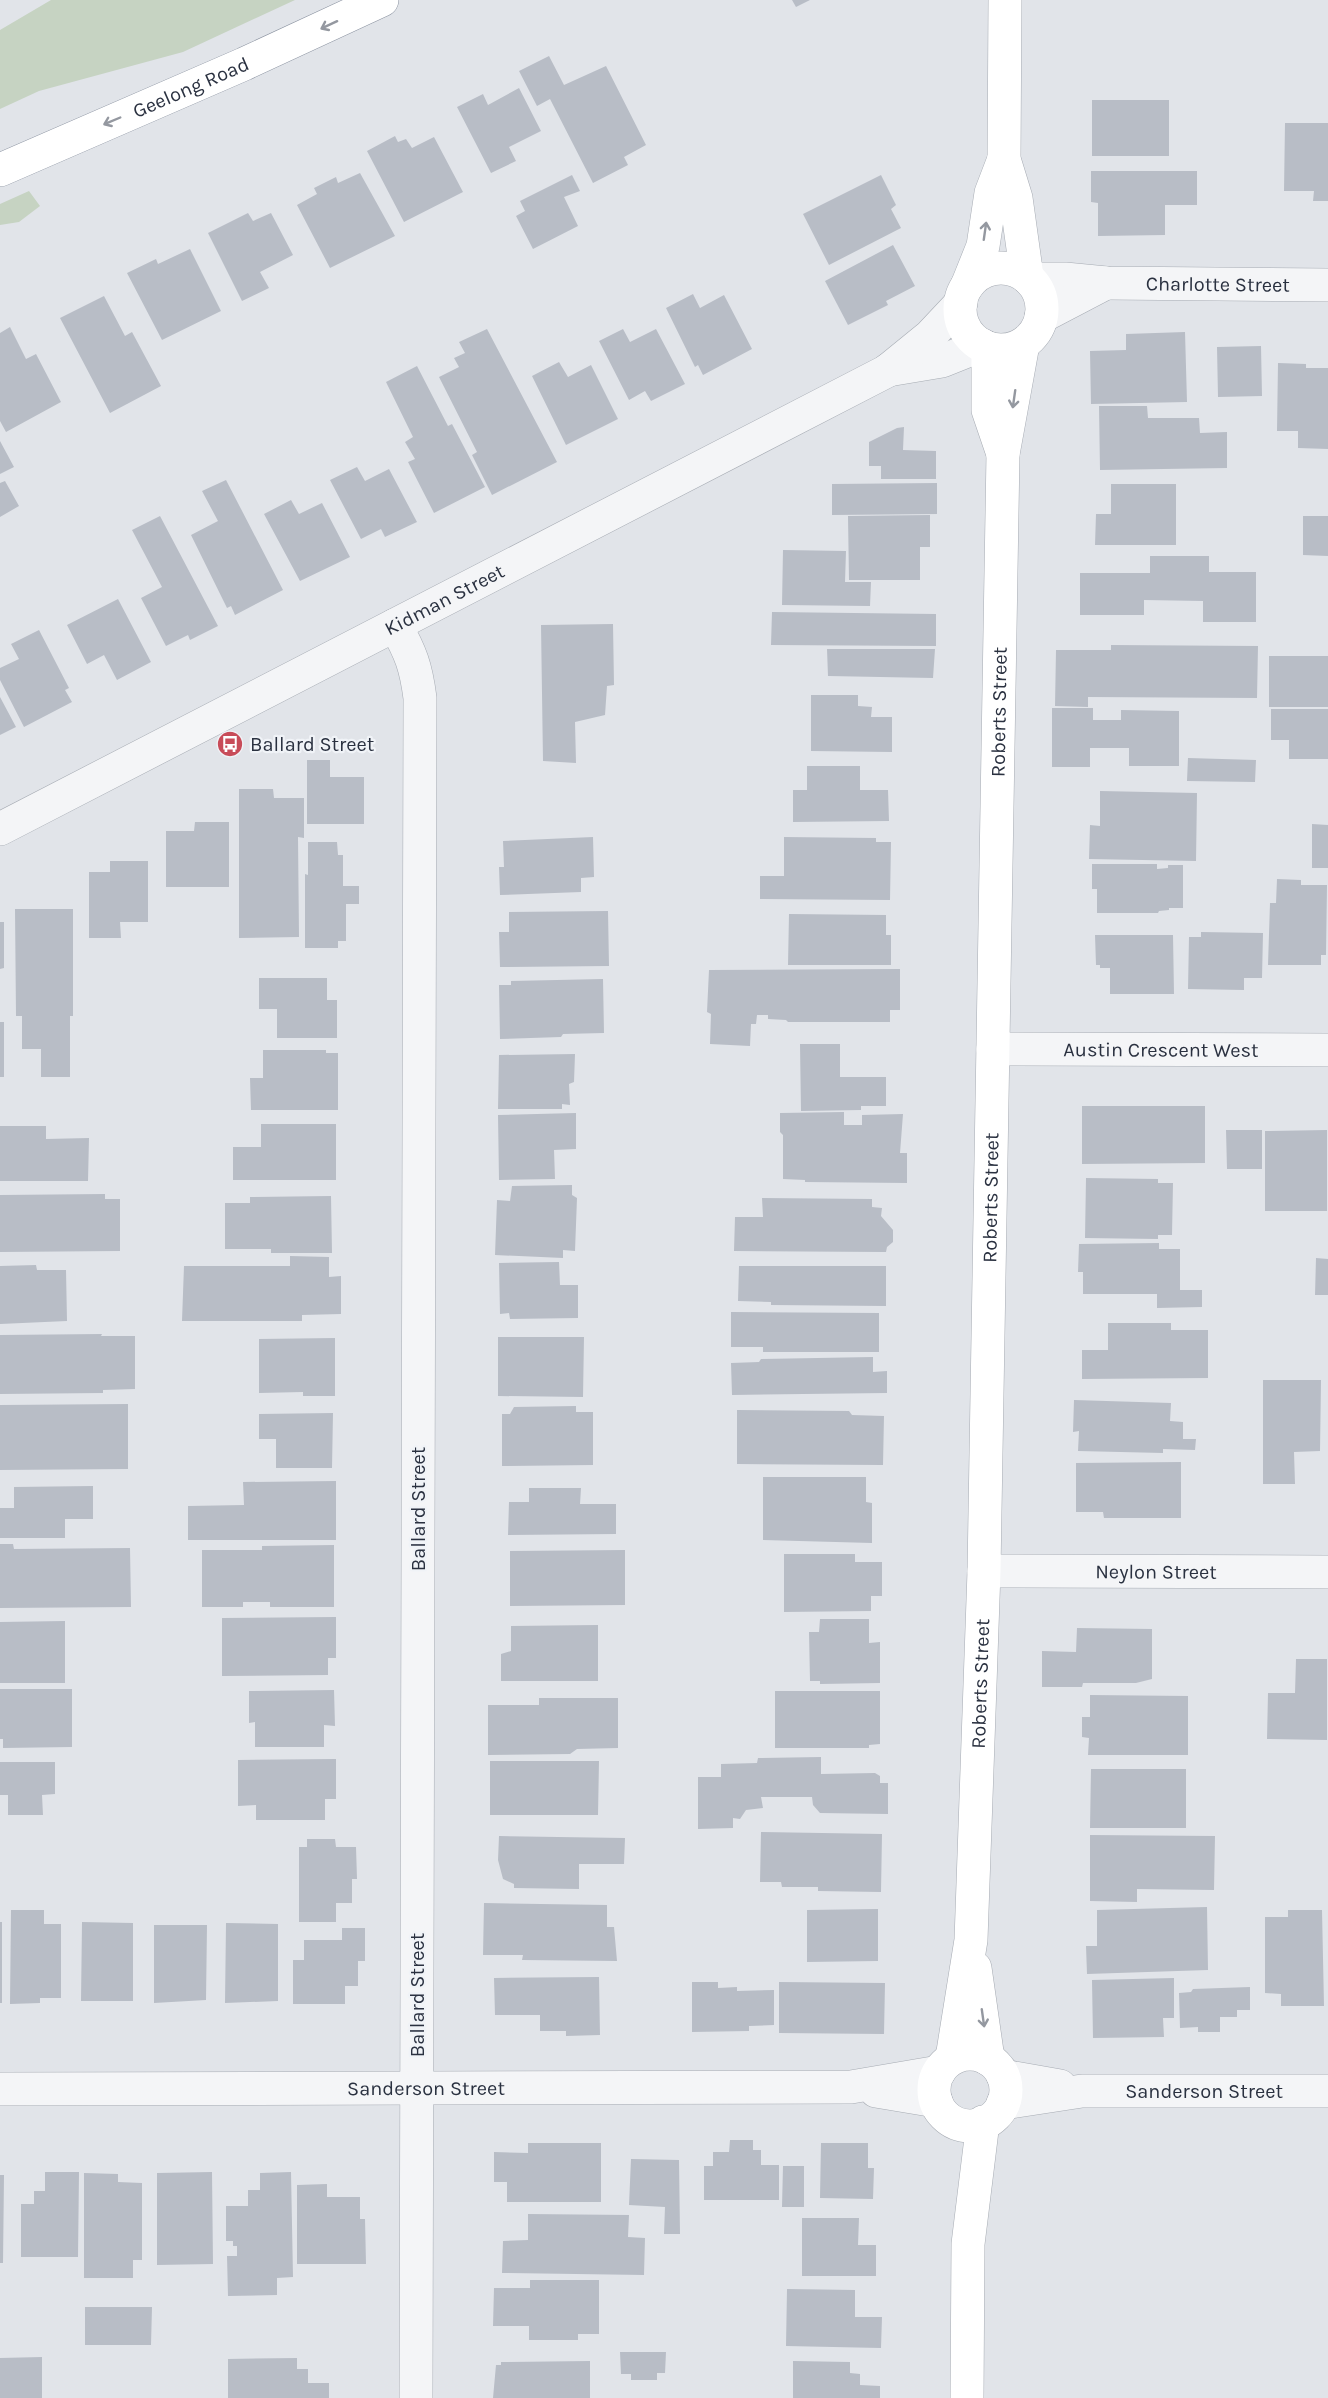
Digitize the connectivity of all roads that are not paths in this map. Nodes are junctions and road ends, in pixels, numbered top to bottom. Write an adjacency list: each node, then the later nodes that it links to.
1 (382, 0): 4 (main road, Geelong Road, one-way to 4)
2 (1005, 0): 3 (main road)
3 (1004, 159): 5 (main road); 8 (main road, one-way to 3)
4 (0, 170)
5 (1028, 278): 6 (street, Charlotte Street); 8 (main road); 9 (main road)
6 (1106, 283): 7 (street, Charlotte Street); 9 (street, Charlotte Street)
7 (1328, 285)
8 (964, 295): 11 (main road); 12 (street, Kidman Street)
9 (1041, 317): 10 (main road)
10 (1023, 344): 11 (main road); 13 (main road, Roberts Street, one-way to 13)
11 (985, 346): 12 (street, Kidman Street); 13 (main road, Roberts Street)
12 (887, 371): 14 (street, Kidman Street)
13 (1003, 454): 16 (main road, Roberts Street)
14 (395, 625): 15 (street, Kidman Street); 20 (street, Ballard Street)
15 (0, 829)
16 (993, 1049): 17 (street, Austin Crescent West); 18 (main road, Roberts Street)
17 (1328, 1050)
18 (984, 1571): 19 (street, Neylon Street); 22 (main road, Roberts Street)
19 (1328, 1572)
20 (417, 2087): 21 (street, Sanderson Street); 22 (street, Sanderson Street); 24 (street, Ballard Street)
21 (0, 2089)
22 (969, 2089): 23 (street, Sanderson Street); 25 (main road, Roberts Street)
23 (1328, 2091)
24 (416, 2398)
25 (968, 2398)

